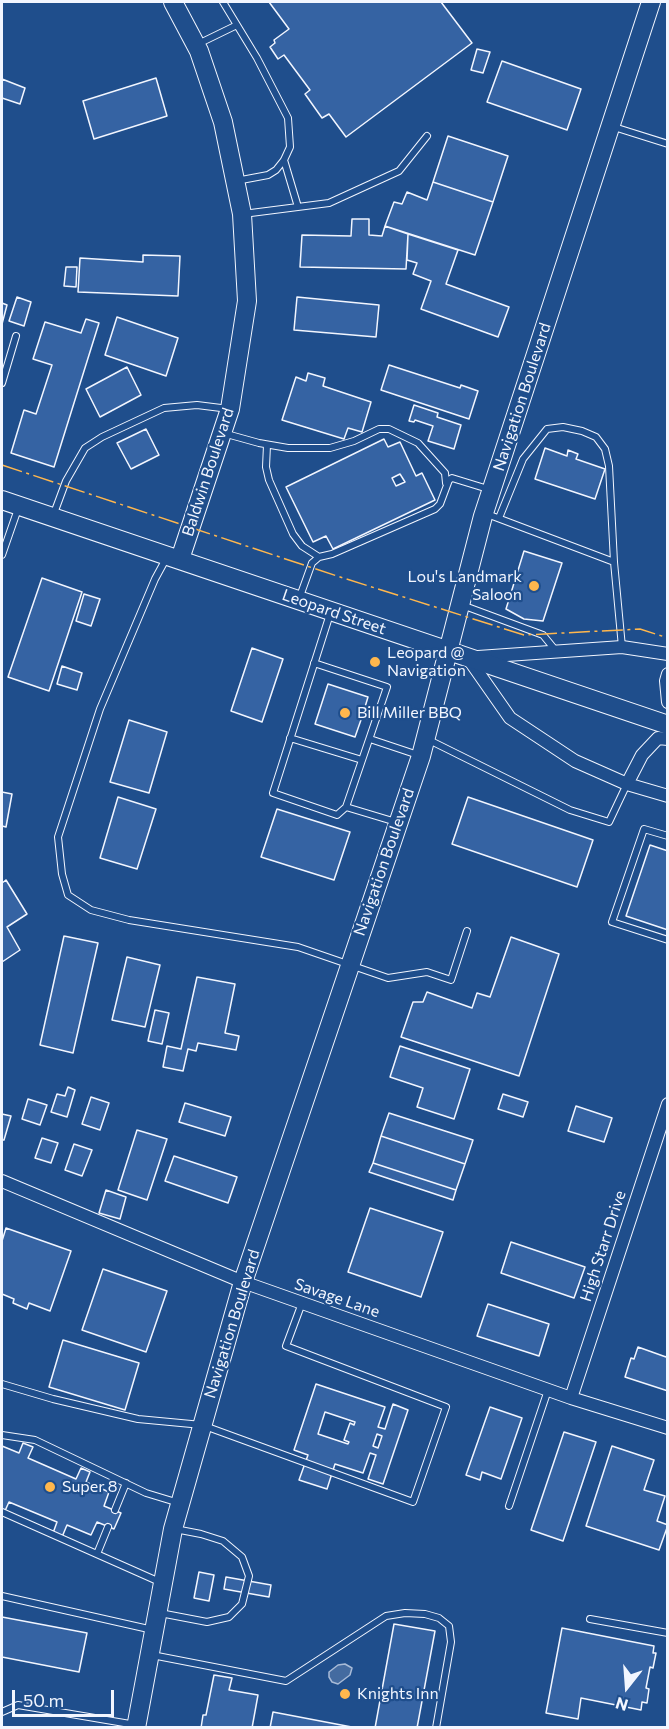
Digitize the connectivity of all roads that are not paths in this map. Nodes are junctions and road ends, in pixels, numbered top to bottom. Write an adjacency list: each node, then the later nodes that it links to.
1 (173, 2): 5 (main road, Baldwin Boulevard)
2 (223, 2): 4 (lane)
3 (651, 2): 6 (main road, Navigation Boulevard)
4 (237, 25): 5 (lane); 9 (lane)
5 (196, 45): 10 (main road, Baldwin Boulevard)
6 (610, 126): 8 (lane); 19 (main road, Navigation Boulevard)
7 (427, 136): 11 (lane)
8 (668, 144)
9 (284, 160): 10 (lane); 11 (lane)
10 (235, 181): 12 (main road, Baldwin Boulevard)
11 (298, 207): 12 (lane)
12 (242, 214): 15 (main road, Baldwin Boulevard)
13 (16, 336): 14 (lane)
14 (2, 383)
15 (230, 409): 16 (main road, Baldwin Boulevard); 22 (lane)
16 (222, 433): 17 (lane); 24 (main road, Baldwin Boulevard)
17 (267, 445): 18 (lane); 25 (lane)
18 (446, 483): 19 (lane); 25 (lane)
19 (492, 490): 21 (main road, Navigation Boulevard)
20 (10, 503): 22 (main road, Leopard Street); 23 (lane)
21 (492, 515): 26 (lane); 26 (lane); 28 (main road, Navigation Boulevard)
22 (52, 517): 24 (main road, Leopard Street)
23 (2, 555)
24 (174, 557): 27 (main road, Leopard Street); 51 (lane)
25 (319, 557): 27 (lane)
26 (614, 562): 30 (lane)
27 (299, 600): 29 (main road, Leopard Street)
28 (460, 604): 31 (main road, Navigation Boulevard); 32 (lane)
29 (331, 611): 31 (main road, Leopard Street); 35 (lane)
30 (622, 647): 32 (street); 33 (street)
31 (448, 651): 34 (main road, Leopard Street); 42 (main road, Navigation Boulevard)
32 (556, 651): 34 (street)
33 (668, 654)
34 (468, 658): 38 (main road, Leopard Street); 44 (street)
35 (314, 663): 39 (lane); 40 (lane)
36 (668, 674): 37 (street)
37 (668, 702)
38 (667, 724)
39 (290, 738): 43 (lane); 46 (lane)
40 (370, 739): 42 (lane); 43 (lane)
41 (668, 739): 44 (street)
42 (424, 747): 44 (lane); 47 (main road, Navigation Boulevard)
43 (362, 760): 46 (lane)
44 (627, 784): 45 (street)
45 (668, 796)
46 (346, 807): 47 (lane)
47 (398, 823): 51 (main road, Navigation Boulevard)
48 (668, 836): 50 (lane)
49 (467, 931): 51 (lane)
50 (668, 940)
51 (349, 965): 54 (main road, Navigation Boulevard)
52 (668, 1104): 58 (street, High Starr Drive)
53 (2, 1181): 54 (street, Savage Lane)
54 (243, 1282): 55 (street, Savage Lane); 59 (main road, Navigation Boulevard)
55 (302, 1303): 57 (street, Savage Lane); 59 (lane)
56 (2, 1384): 59 (lane)
57 (548, 1390): 58 (street, Savage Lane); 64 (lane)
58 (571, 1398): 60 (street, Savage Lane)
59 (202, 1425): 63 (main road, Navigation Boulevard)
60 (668, 1428)
61 (2, 1435): 62 (lane)
62 (126, 1483): 63 (lane); 65 (lane)
63 (179, 1503): 68 (main road, Navigation Boulevard)
64 (509, 1506)
65 (115, 1510)
66 (2, 1512): 69 (lane)
67 (108, 1527): 69 (lane)
68 (173, 1529): 70 (main road, Navigation Boulevard); 73 (lane)
69 (97, 1554): 70 (lane)
70 (163, 1583): 73 (main road, Navigation Boulevard)
71 (2, 1596): 73 (lane)
72 (590, 1619): 74 (lane)
73 (155, 1621): 75 (main road, Navigation Boulevard)
74 (668, 1633)
75 (149, 1654): 77 (main road, Navigation Boulevard); 78 (lane)
76 (2, 1712): 77 (lane)
77 (136, 1726)
78 (436, 1728)

